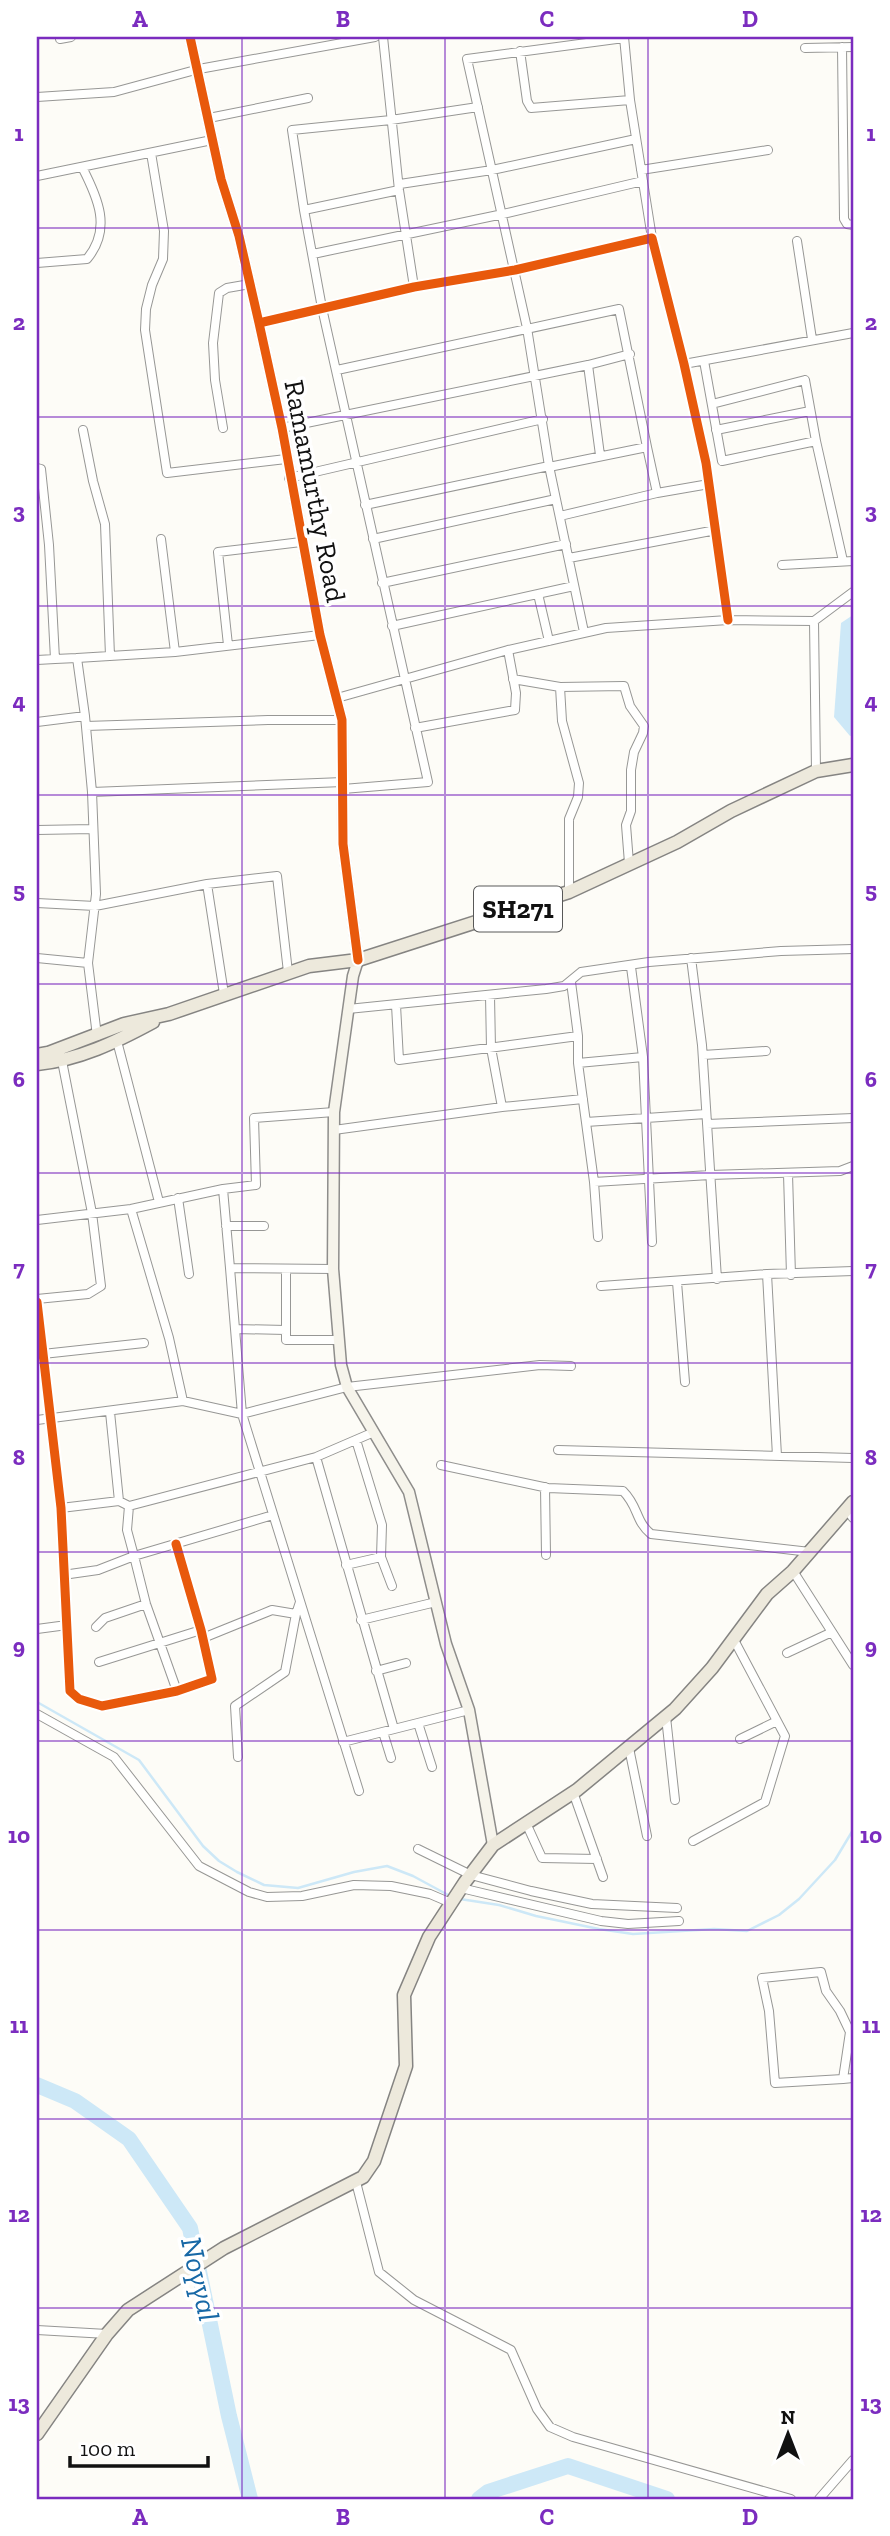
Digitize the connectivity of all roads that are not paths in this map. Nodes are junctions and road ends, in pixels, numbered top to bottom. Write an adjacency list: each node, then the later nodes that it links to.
1 (71, 37): 6 (street)
2 (190, 37): 11 (street, Ramamurthy Road)
3 (376, 37): 11 (street)
4 (383, 37): 17 (street)
5 (624, 37): 10 (street); 14 (street)
6 (60, 39)
7 (842, 47): 8 (street); 9 (street); 30 (street)
8 (853, 47)
9 (805, 48)
10 (520, 51): 14 (street); 15 (street)
11 (199, 69): 12 (street); 16 (street, Ramamurthy Road)
12 (37, 97)
13 (308, 98): 16 (street)
14 (630, 100): 18 (street)
15 (478, 107): 17 (street); 23 (street)
16 (209, 118): 19 (street, Ramamurthy Road)
17 (391, 120): 27 (street); 28 (street)
18 (636, 139): 23 (street); 24 (street)
19 (212, 140): 21 (street); 37 (street, Ramamurthy Road)
20 (768, 150): 24 (street)
21 (151, 153): 22 (street); 61 (street)
22 (82, 167): 25 (street); 35 (street)
23 (492, 170): 27 (street); 29 (street)
24 (641, 170): 26 (street)
25 (37, 176)
26 (643, 181): 29 (street); 32 (street)
27 (399, 187): 28 (street); 31 (street)
28 (304, 210): 34 (street)
29 (503, 214): 31 (street); 36 (street)
30 (853, 225)
31 (406, 234): 34 (street); 38 (street)
32 (652, 238): 36 (street); 47 (street)
33 (797, 240): 43 (street)
34 (313, 254): 39 (street)
35 (37, 263)
36 (515, 270): 38 (street); 41 (street)
37 (250, 285): 40 (street, Ramamurthy Road); 54 (street)
38 (414, 287): 39 (street)
39 (322, 308): 40 (street); 48 (street)
40 (259, 323): 55 (street, Ramamurthy Road)
41 (527, 328): 44 (street); 48 (street); 49 (street)
42 (853, 333): 43 (street)
43 (812, 339): 45 (street)
44 (630, 354): 46 (street); 59 (street)
45 (704, 361): 47 (street); 50 (street)
46 (588, 365): 49 (street); 60 (street)
47 (684, 365): 64 (street)
48 (337, 370): 52 (street)
49 (534, 374): 52 (street); 53 (street)
50 (712, 404): 51 (street); 57 (street)
51 (810, 411): 57 (street); 58 (street)
52 (347, 415): 55 (street); 62 (street)
53 (543, 419): 62 (street); 65 (street)
54 (223, 428)
55 (282, 428): 61 (street, Ramamurthy Road)
56 (83, 430): 97 (street)
57 (716, 430): 63 (street)
58 (816, 441): 63 (street); 81 (street)
59 (648, 447): 60 (street); 69 (street)
60 (600, 455): 65 (street)
61 (286, 459): 67 (street, Ramamurthy Road)
62 (356, 461): 67 (street); 71 (street)
63 (722, 461): 64 (street)
64 (706, 463): 68 (street)
65 (549, 467): 70 (street); 71 (street)
66 (37, 468): 78 (street)
67 (289, 478): 76 (street, Ramamurthy Road)
68 (709, 484): 69 (street); 73 (street)
69 (657, 493): 72 (street)
70 (556, 499): 72 (street); 75 (street)
71 (365, 505): 75 (street)
72 (560, 516): 77 (street)
73 (716, 530): 80 (street); 88 (street)
74 (160, 539): 96 (street)
75 (373, 540): 84 (street)
76 (301, 542): 92 (street, Ramamurthy Road); 94 (street)
77 (566, 544): 80 (street); 84 (street)
78 (49, 545): 79 (street); 99 (street)
79 (37, 547)
80 (569, 558): 85 (street)
81 (843, 561): 82 (street); 83 (street)
82 (853, 561)
83 (782, 565)
84 (382, 583): 90 (street)
85 (575, 586): 87 (street); 91 (street)
86 (853, 592): 89 (street)
87 (538, 594): 90 (street); 93 (street)
88 (729, 620): 89 (street); 91 (street)
89 (814, 621): 110 (street)
90 (392, 626): 101 (street)
91 (584, 632): 93 (street)
92 (320, 635): 94 (street); 104 (street, Ramamurthy Road)
93 (549, 640): 95 (street)
94 (228, 645): 96 (street)
95 (508, 650): 101 (street); 102 (street)
96 (175, 652): 97 (street)
97 (110, 656): 98 (street)
98 (77, 658): 99 (street); 106 (street)
99 (55, 659): 100 (street)
100 (37, 660)
101 (405, 679): 104 (street); 108 (street)
102 (513, 680): 103 (street); 108 (street)
103 (560, 687): 115 (street); 117 (street)
104 (337, 698): 105 (street, Ramamurthy Road)
105 (342, 720): 106 (street); 111 (street, Ramamurthy Road)
106 (85, 721): 107 (street); 112 (street)
107 (37, 722)
108 (415, 728): 111 (street)
109 (853, 765): 110 (main road, SH271)
110 (816, 771): 115 (main road, SH271)
111 (343, 786): 112 (street); 123 (street, Ramamurthy Road)
112 (92, 792): 113 (street)
113 (93, 829): 114 (street); 119 (street)
114 (37, 830)
115 (629, 863): 117 (main road, SH271)
116 (207, 884): 119 (street); 127 (street); 130 (street)
117 (569, 892): 123 (main road, SH271)
118 (37, 903): 119 (street)
119 (95, 906): 125 (street)
120 (853, 949): 122 (street)
121 (37, 958): 125 (street)
122 (691, 958): 126 (street); 141 (street)
123 (358, 960): 124 (main road, SH271); 128 (main road)
124 (329, 962): 127 (main road, SH271); 128 (main road)
125 (89, 963): 135 (street)
126 (631, 967): 129 (street); 142 (street)
127 (288, 972): 130 (main road, SH271)
128 (352, 976): 133 (main road)
129 (570, 982): 131 (street); 136 (street)
130 (225, 994): 134 (main road, SH271)
131 (490, 996): 132 (street); 138 (street)
132 (396, 1005): 133 (street); 138 (street)
133 (348, 1009): 148 (main road)
134 (169, 1014): 135 (main road, SH271); 137 (main road)
135 (97, 1036): 140 (main road, SH271)
136 (578, 1036): 138 (street); 144 (street)
137 (117, 1041): 143 (main road); 162 (street)
138 (491, 1048): 147 (street)
139 (766, 1051): 141 (street)
140 (37, 1055)
141 (703, 1055): 149 (street)
142 (643, 1057): 144 (street); 150 (street)
143 (62, 1061): 145 (main road); 164 (street)
144 (578, 1063): 146 (street)
145 (37, 1064)
146 (583, 1099): 147 (street); 152 (street)
147 (502, 1107): 154 (street)
148 (334, 1112): 154 (main road); 160 (street)
149 (706, 1114): 150 (street); 153 (street)
150 (647, 1118): 152 (street); 158 (street)
151 (853, 1118): 153 (street)
152 (586, 1122): 159 (street)
153 (707, 1125): 157 (street)
154 (334, 1129): 172 (main road)
155 (853, 1166): 156 (street)
156 (788, 1174): 157 (street); 176 (street)
157 (710, 1175): 158 (street); 177 (street)
158 (650, 1179): 159 (street); 169 (street)
159 (594, 1182): 168 (street)
160 (223, 1189): 161 (street); 166 (street)
161 (178, 1198): 162 (street); 174 (street)
162 (159, 1202): 163 (street)
163 (131, 1209): 164 (street); 189 (street)
164 (92, 1213): 165 (street); 180 (street)
165 (37, 1220)
166 (226, 1226): 167 (street); 170 (street)
167 (264, 1226)
168 (598, 1237)
169 (652, 1242)
170 (230, 1268): 171 (street); 181 (street)
171 (286, 1269): 172 (street); 182 (street)
172 (333, 1269): 183 (main road)
173 (853, 1271): 176 (street)
174 (189, 1274)
175 (768, 1274): 176 (street); 177 (street); 197 (street)
176 (791, 1275)
177 (717, 1279): 178 (street)
178 (677, 1282): 179 (street); 187 (street)
179 (601, 1286)
180 (37, 1301): 185 (street)
181 (235, 1329): 182 (street); 191 (street)
182 (286, 1330): 183 (street)
183 (339, 1340): 188 (main road)
184 (144, 1343): 185 (street)
185 (43, 1354): 192 (street)
186 (570, 1366): 188 (street)
187 (685, 1382)
188 (347, 1387): 191 (street); 194 (main road)
189 (183, 1401): 190 (street); 191 (street)
190 (110, 1412): 192 (street); 203 (street)
191 (242, 1415): 201 (street)
192 (49, 1418): 193 (street); 205 (street)
193 (37, 1420)
194 (374, 1432): 195 (street); 218 (main road)
195 (356, 1440): 198 (street); 212 (street)
196 (558, 1450): 197 (street)
197 (777, 1456): 199 (street)
198 (316, 1457): 201 (street); 213 (street)
199 (853, 1458)
200 (441, 1465): 202 (street)
201 (260, 1471): 204 (street); 207 (street)
202 (545, 1487): 209 (street); 210 (street)
203 (119, 1501): 204 (street); 205 (street)
204 (129, 1506): 211 (street)
205 (61, 1508): 215 (street)
206 (851, 1510): 209 (main road)
207 (273, 1516): 208 (street); 217 (street)
208 (176, 1544): 211 (street); 226 (street)
209 (810, 1552): 214 (main road)
210 (546, 1555)
211 (134, 1556): 215 (street); 219 (street)
212 (381, 1557): 213 (street); 216 (street)
213 (346, 1565): 221 (street)
214 (793, 1571): 225 (street); 227 (main road)
215 (63, 1575): 222 (street)
216 (392, 1586)
217 (300, 1602): 220 (street); 243 (street)
218 (436, 1602): 221 (street); 235 (main road)
219 (146, 1604): 223 (street); 228 (street)
220 (296, 1614): 226 (street); 245 (street)
221 (361, 1620): 233 (street)
222 (67, 1625): 224 (street); 234 (street)
223 (96, 1627)
224 (37, 1629)
225 (832, 1632): 229 (street); 232 (street)
226 (202, 1634): 228 (street); 234 (street)
227 (733, 1638): 237 (main road); 238 (street)
228 (159, 1644): 230 (street); 234 (street)
229 (787, 1653)
230 (99, 1662)
231 (406, 1663): 233 (street)
232 (853, 1665)
233 (376, 1671): 240 (street)
234 (177, 1691)
235 (469, 1710): 239 (street); 254 (main road)
236 (37, 1714): 259 (street)
237 (666, 1717): 244 (main road); 250 (street)
238 (777, 1721): 242 (street); 253 (street)
239 (418, 1723): 240 (street); 247 (street)
240 (394, 1730): 241 (street)
241 (383, 1732): 243 (street); 246 (street)
242 (740, 1739)
243 (343, 1742): 248 (street)
244 (629, 1748): 249 (main road); 252 (street)
245 (238, 1757)
246 (391, 1758)
247 (432, 1767)
248 (359, 1791)
249 (573, 1792): 251 (main road); 256 (street)
250 (675, 1800)
251 (526, 1823): 254 (main road); 256 (street)
252 (648, 1836)
253 (693, 1841)
254 (493, 1845): 257 (main road)
255 (418, 1849): 257 (street)
256 (597, 1859): 258 (street)
257 (471, 1875): 259 (main road); 260 (street)
258 (603, 1877)
259 (457, 1894): 261 (street); 264 (main road)
260 (677, 1908)
261 (679, 1921)
262 (853, 2078): 263 (street)
263 (843, 2079): 263 (street)
264 (356, 2182): 266 (main road); 269 (street)
265 (37, 2329): 266 (street)
266 (107, 2334): 267 (main road)
267 (37, 2434)
268 (853, 2460): 270 (street)
269 (791, 2499)
270 (819, 2499)

